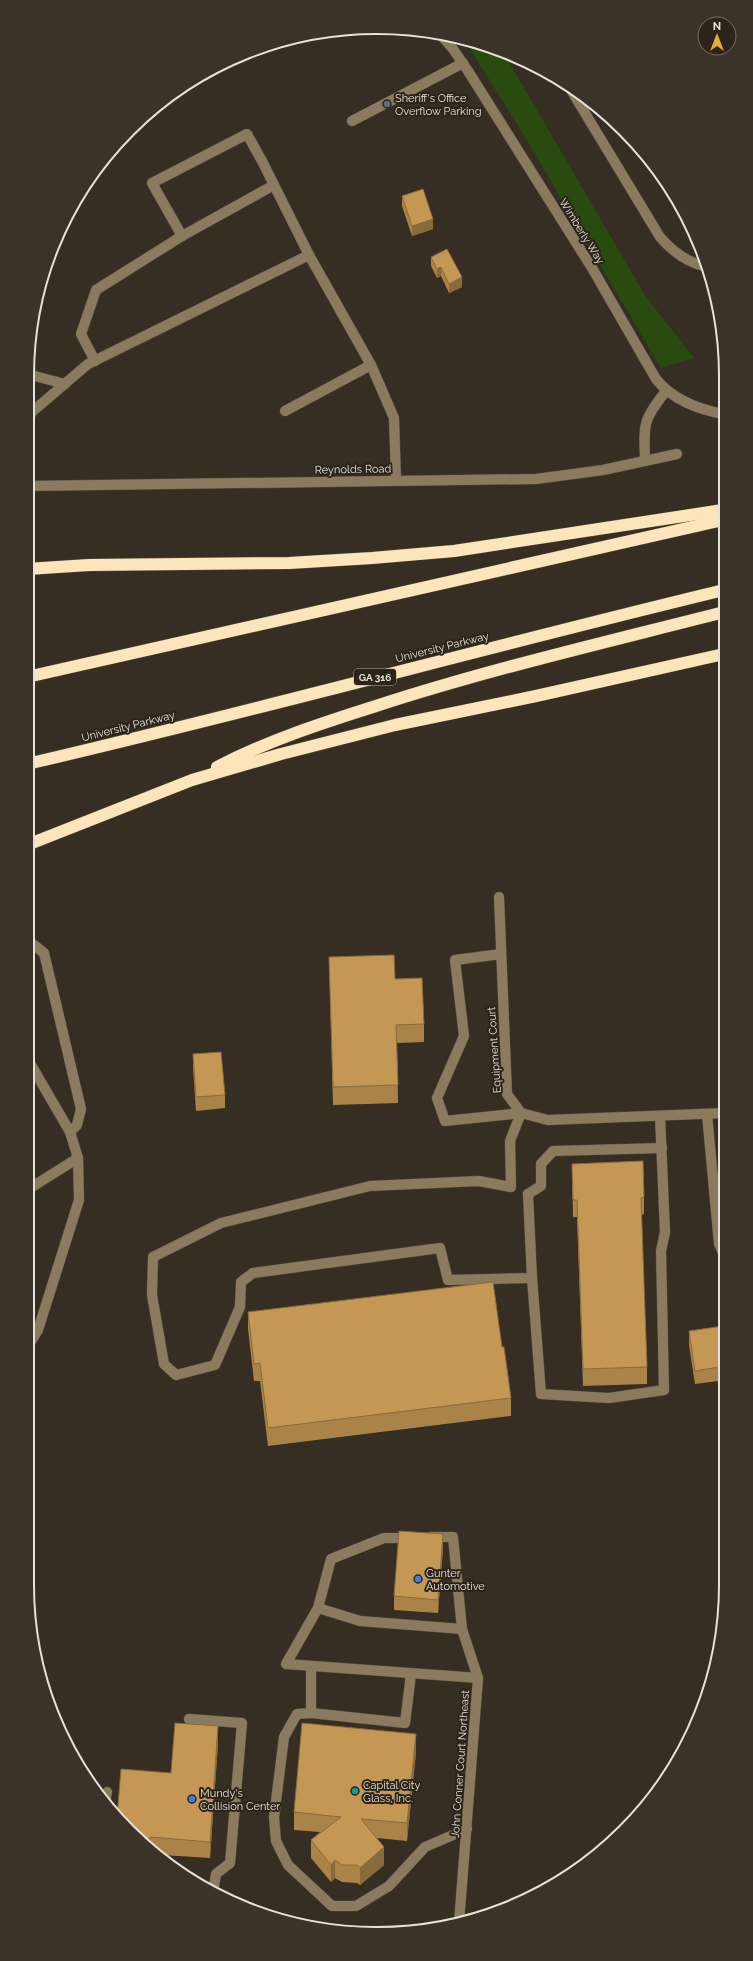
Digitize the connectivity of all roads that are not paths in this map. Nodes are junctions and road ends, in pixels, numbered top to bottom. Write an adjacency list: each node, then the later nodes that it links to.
1 (446, 42): 2 (street, Wimberly Way)
2 (463, 63): 4 (street); 13 (street, Wimberly Way)
3 (576, 99): 8 (street)
4 (352, 121)
5 (274, 185): 6 (street); 6 (street); 7 (street)
6 (182, 236): 9 (street)
7 (309, 255): 9 (street); 10 (street)
8 (701, 265)
9 (95, 361): 12 (street)
10 (371, 365): 15 (street); 19 (street)
11 (34, 376): 12 (street)
12 (65, 384): 14 (street)
13 (666, 391): 16 (street, Wimberly Way); 18 (street)
14 (34, 410)
15 (285, 411)
16 (719, 413)
17 (677, 454): 18 (street, Reynolds Road)
18 (645, 461): 19 (street, Reynolds Road)
19 (396, 480): 20 (street, Reynolds Road)
20 (34, 486)
21 (719, 511): 23 (highway)
22 (719, 521): 27 (highway)
23 (34, 569)
24 (719, 591): 28 (highway, University Parkway / GA 316)
25 (719, 613): 29 (highway)
26 (719, 655): 29 (highway)
27 (34, 675)
28 (34, 762)
29 (192, 780): 30 (highway)
30 (34, 842)
31 (499, 897): 33 (street, Equipment Court)
32 (34, 945): 39 (street)
33 (501, 954): 35 (street, Equipment Court); 35 (street)
34 (34, 1070): 39 (street)
35 (521, 1113): 38 (street); 43 (street)
36 (719, 1113): 37 (street)
37 (707, 1114): 38 (street); 45 (street)
38 (660, 1116): 40 (street)
39 (70, 1132): 41 (street)
40 (662, 1148): 44 (street); 46 (street)
41 (78, 1158): 42 (street); 47 (street)
42 (34, 1186)
43 (511, 1187): 44 (street); 46 (street)
44 (528, 1194): 46 (street)
45 (719, 1244)
46 (532, 1278)
47 (38, 1330): 48 (street); 49 (street)
48 (34, 1331)
49 (34, 1337)
50 (318, 1608): 51 (street); 51 (street); 52 (street, John Conner Court Northeast)
51 (462, 1629): 54 (street)
52 (311, 1667): 53 (street, John Conner Court Northeast); 55 (street)
53 (411, 1674): 54 (street, John Conner Court Northeast); 55 (street)
54 (478, 1678): 57 (street, John Conner Court Northeast)
55 (310, 1713): 57 (street)
56 (189, 1719): 58 (street)
57 (467, 1829): 59 (street, John Conner Court Northeast)
58 (214, 1886)
59 (460, 1916)

